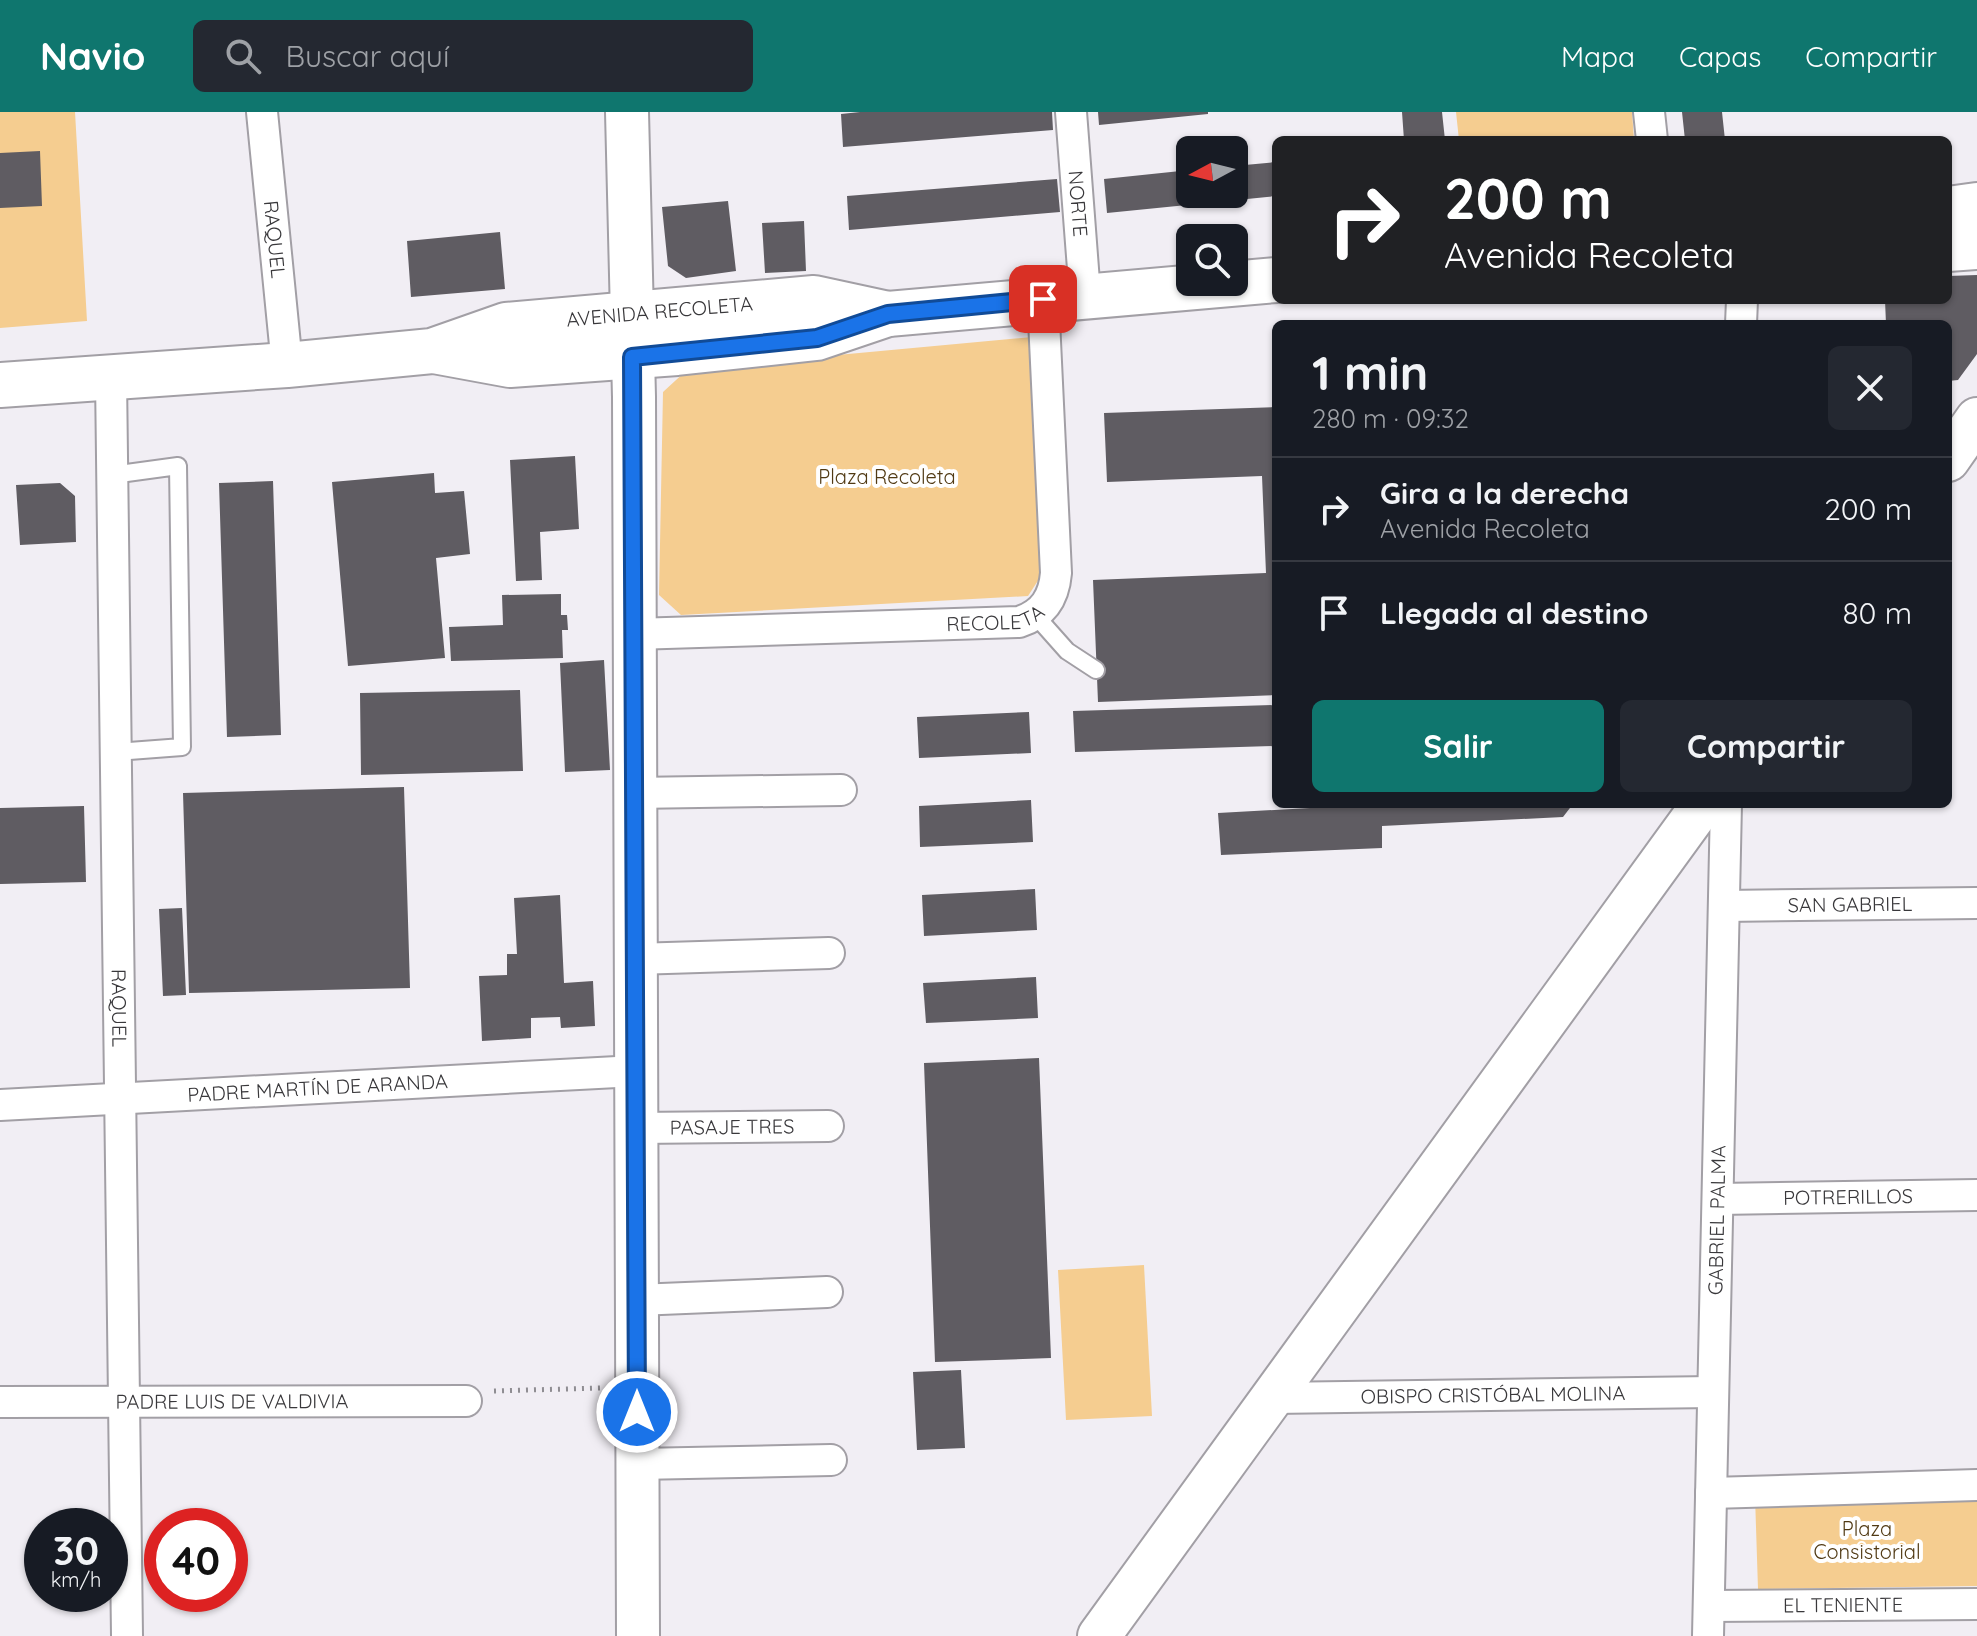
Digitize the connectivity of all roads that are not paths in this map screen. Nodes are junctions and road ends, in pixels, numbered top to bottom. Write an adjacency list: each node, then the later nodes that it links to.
1 (262, 112): 14 (street, RAQUEL)
2 (627, 112): 13 (street)
3 (1071, 112): 11 (street, NORTE)
4 (1649, 112): 5 (street)
5 (1652, 136)
6 (1977, 205): 7 (main road)
7 (1952, 208)
8 (1977, 247): 9 (main road)
9 (1952, 249)
10 (1272, 280): 11 (main road, AVENIDA RECOLETA)
11 (1085, 295): 12 (main road, AVENIDA RECOLETA)
12 (1043, 299): 13 (main road, AVENIDA RECOLETA); 20 (street, RECOLETA)
13 (632, 336): 14 (main road, AVENIDA RECOLETA); 21 (street)
14 (287, 365): 15 (main road, AVENIDA RECOLETA)
15 (111, 378): 16 (main road, AVENIDA RECOLETA); 19 (street, RAQUEL)
16 (0, 385)
17 (1977, 419): 18 (street)
18 (1952, 454)
19 (112, 475): 23 (street, RAQUEL); 23 (lane)
20 (1035, 615): 21 (street, RECOLETA); 22 (lane)
21 (634, 634): 25 (street)
22 (1096, 670)
23 (116, 752): 33 (street, RAQUEL)
24 (841, 790): 25 (street)
25 (634, 793): 31 (street)
26 (1700, 808): 42 (street)
27 (1726, 808): 29 (street, GABRIEL PALMA)
28 (1977, 903): 29 (street, SAN GABRIEL)
29 (1724, 906): 38 (street, GABRIEL PALMA)
30 (829, 953): 31 (street)
31 (635, 959): 32 (street)
32 (636, 1071): 33 (street, PADRE MARTÍN DE ARANDA); 36 (street)
33 (120, 1098): 34 (street, PADRE MARTÍN DE ARANDA); 45 (street, RAQUEL)
34 (0, 1105)
35 (828, 1126): 36 (street, PASAJE TRES)
36 (636, 1128): 40 (street)
37 (1977, 1195): 38 (street, POTRERILLOS)
38 (1718, 1199): 41 (street, GABRIEL PALMA)
39 (827, 1292): 40 (street)
40 (637, 1300): 47 (street)
41 (1713, 1392): 42 (street, OBISPO CRISTÓBAL MOLINA); 49 (street, GABRIEL PALMA)
42 (1273, 1398): 54 (street)
43 (466, 1401): 45 (street, PADRE LUIS DE VALDIVIA)
44 (0, 1402): 45 (street, PADRE LUIS DE VALDIVIA)
45 (124, 1402): 52 (street, RAQUEL)
46 (831, 1460): 47 (street)
47 (638, 1464): 53 (street)
48 (1977, 1485): 49 (street)
49 (1711, 1493): 51 (street, GABRIEL PALMA)
50 (1977, 1604): 51 (street, EL TENIENTE)
51 (1708, 1621)
52 (127, 1636)
53 (638, 1636)
54 (1099, 1636)

